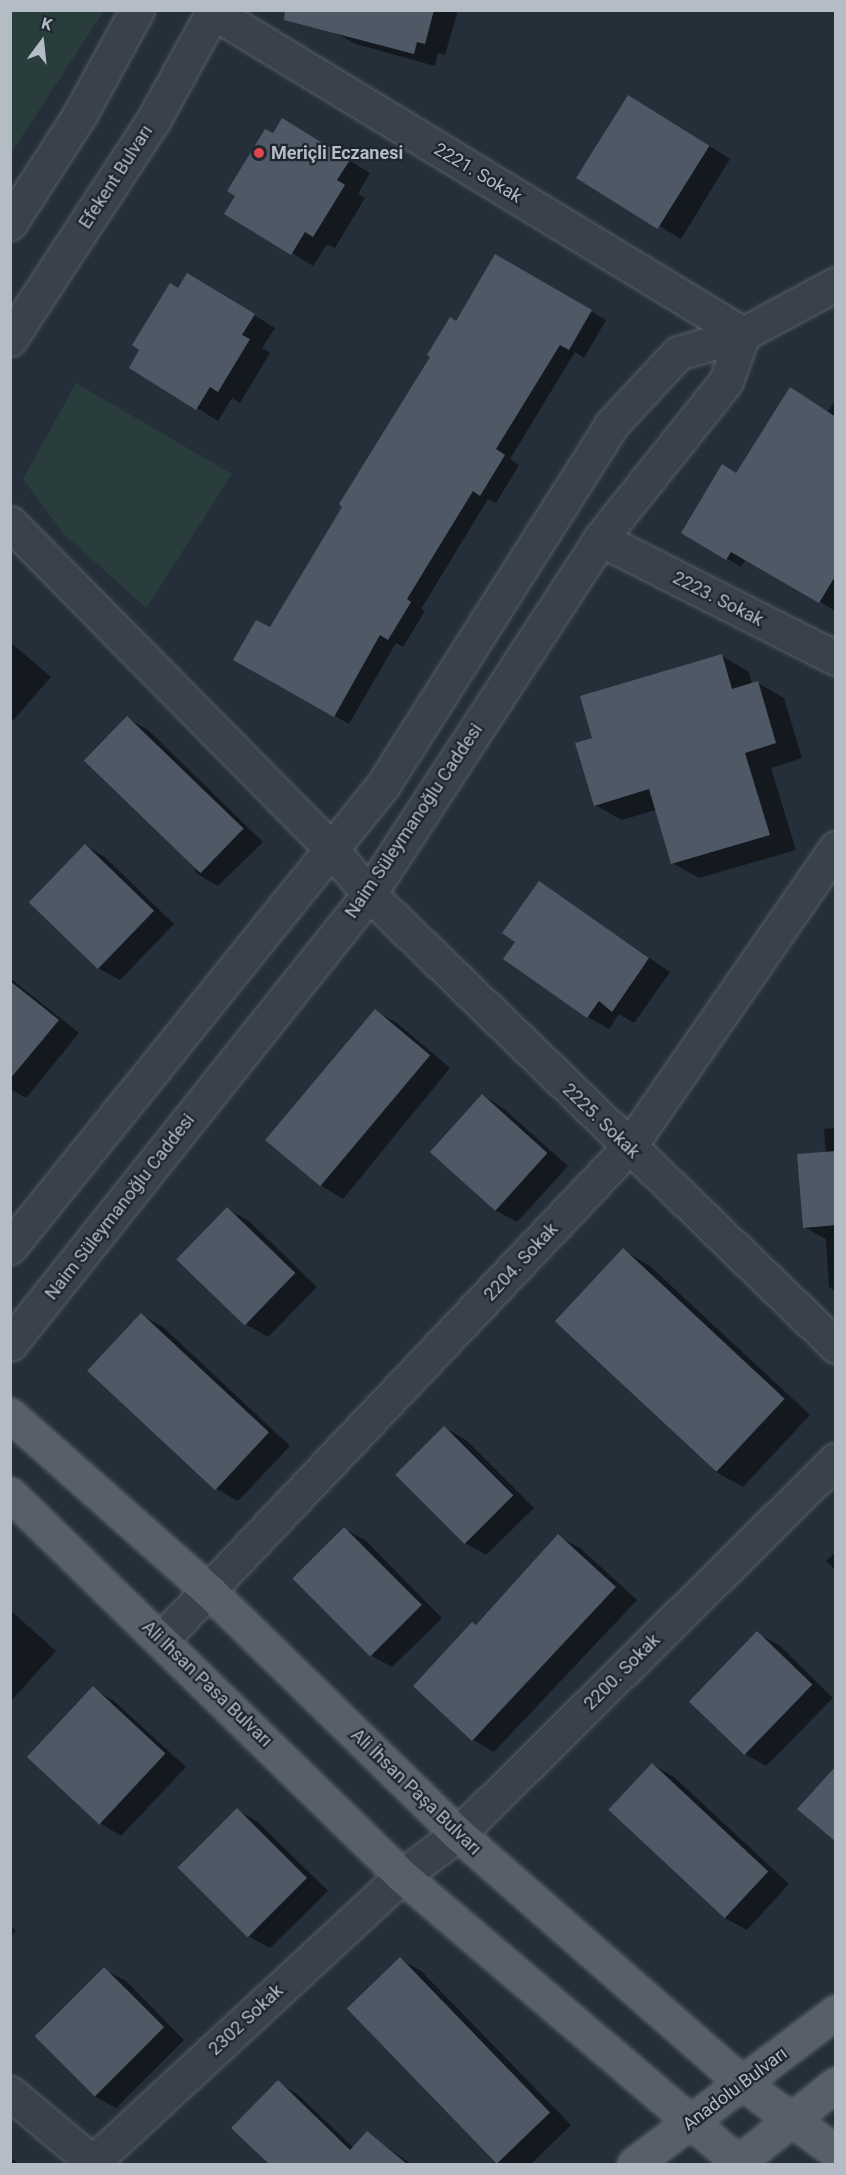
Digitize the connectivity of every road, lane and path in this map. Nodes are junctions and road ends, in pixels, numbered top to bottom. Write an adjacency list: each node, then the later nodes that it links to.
1 (137, 10): 3 (street)
2 (213, 11): 5 (street, 2221. Sokak); 6 (street, Efekent Bulvarı)
3 (10, 223)
4 (836, 284): 5 (street)
5 (742, 334): 8 (street, Naim Süleymanoğlu Caddesi); 10 (street)
6 (10, 339)
7 (10, 523): 10 (street, 2225. Sokak)
8 (600, 538): 9 (street, 2223. Sokak); 12 (street, Naim Süleymanoğlu Caddesi)
9 (836, 658)
10 (330, 848): 12 (street, 2225. Sokak); 14 (street)
11 (836, 848): 13 (street, 2204. Sokak)
12 (369, 894): 13 (street, 2225. Sokak); 15 (street, Naim Süleymanoğlu Caddesi)
13 (628, 1148): 16 (street, 2225. Sokak); 20 (street, 2204. Sokak)
14 (10, 1247)
15 (10, 1344)
16 (836, 1346)
17 (10, 1415): 20 (main road, Ali İhsan Paşa Bulvarı)
18 (836, 1460): 22 (street, 2200. Sokak)
19 (10, 1494): 21 (main road, Ali Ihsan Pasa Bulvarı)
20 (209, 1591): 21 (street, 2204. Sokak); 22 (main road, Ali İhsan Paşa Bulvarı)
21 (162, 1639): 23 (main road, Ali Ihsan Pasa Bulvarı)
22 (458, 1834): 23 (street, 2200. Sokak); 25 (main road, Ali İhsan Paşa Bulvarı)
23 (402, 1876): 29 (main road); 31 (street, 2302 Sokak)
24 (836, 2012): 25 (main road, Anadolu Bulvarı)
25 (742, 2083): 28 (main road, Ali İhsan Paşa Bulvarı); 29 (main road, Anadolu Bulvarı)
26 (836, 2084): 28 (main road)
27 (10, 2093): 31 (street)
28 (790, 2118): 30 (main road, Ali İhsan Paşa Bulvarı); 33 (main road)
29 (689, 2124): 32 (main road, Anadolu Bulvarı); 33 (main road)
30 (836, 2152)
31 (93, 2164)
32 (634, 2164)
33 (738, 2164)

